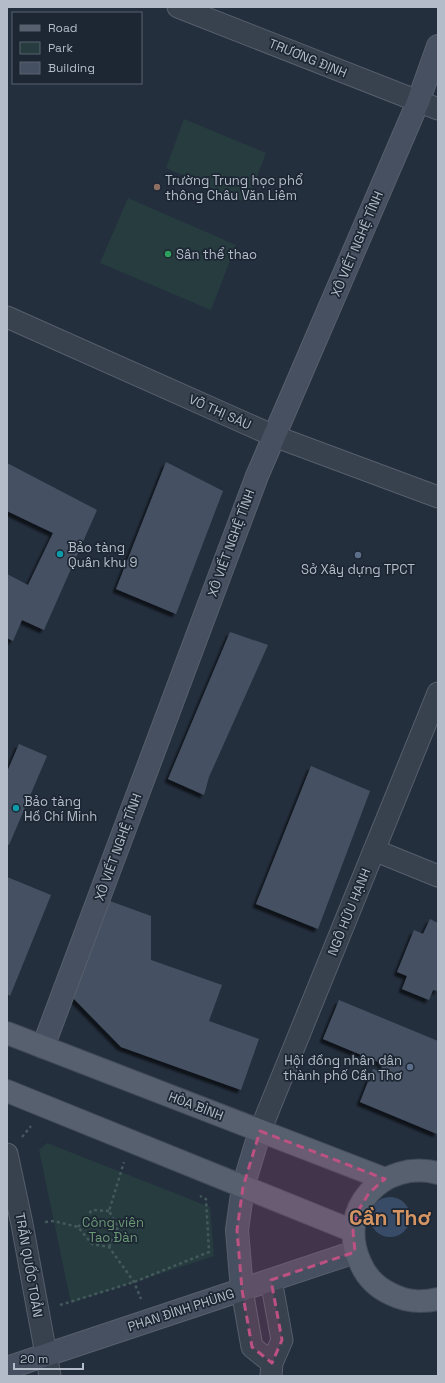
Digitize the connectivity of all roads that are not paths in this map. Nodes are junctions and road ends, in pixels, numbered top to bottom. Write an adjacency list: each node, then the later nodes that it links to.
1 (178, 7): 3 (street, TRƯƠNG ĐỊNH)
2 (438, 46): 3 (street, XÔ VIẾT NGHỆ TĨNH)
3 (428, 105): 5 (street, XÔ VIẾT NGHỆ TĨNH)
4 (7, 316): 5 (street, VÕ THỊ SÁU)
5 (274, 436): 6 (street, VÕ THỊ SÁU); 11 (street, XÔ VIẾT NGHỆ TĨNH)
6 (438, 497)
7 (438, 692): 8 (street, NGÔ HỮU HẠNH)
8 (374, 850): 9 (street); 13 (street, NGÔ HỮU HẠNH)
9 (438, 876)
10 (7, 1033): 11 (main road, HÒA BÌNH)
11 (43, 1047): 13 (main road, HÒA BÌNH)
12 (7, 1092): 17 (main road)
13 (260, 1131): 16 (main road, HÒA BÌNH); 17 (street)
14 (15, 1148): 22 (street, TRẦN QUỐC TOẢN)
15 (438, 1173): 16 (main road)
16 (385, 1179): 18 (main road)
17 (243, 1187): 18 (main road); 20 (street)
18 (354, 1242): 19 (street, PHAN ĐÌNH PHÙNG); 21 (main road)
19 (271, 1280): 20 (street, PHAN ĐÌNH PHÙNG); 24 (street)
20 (242, 1290): 22 (street, PHAN ĐÌNH PHÙNG); 24 (street)
21 (438, 1299)
22 (46, 1355): 23 (street, PHAN ĐÌNH PHÙNG); 25 (street, TRẦN QUỐC TOẢN)
23 (7, 1368)
24 (272, 1370)
25 (50, 1376)

